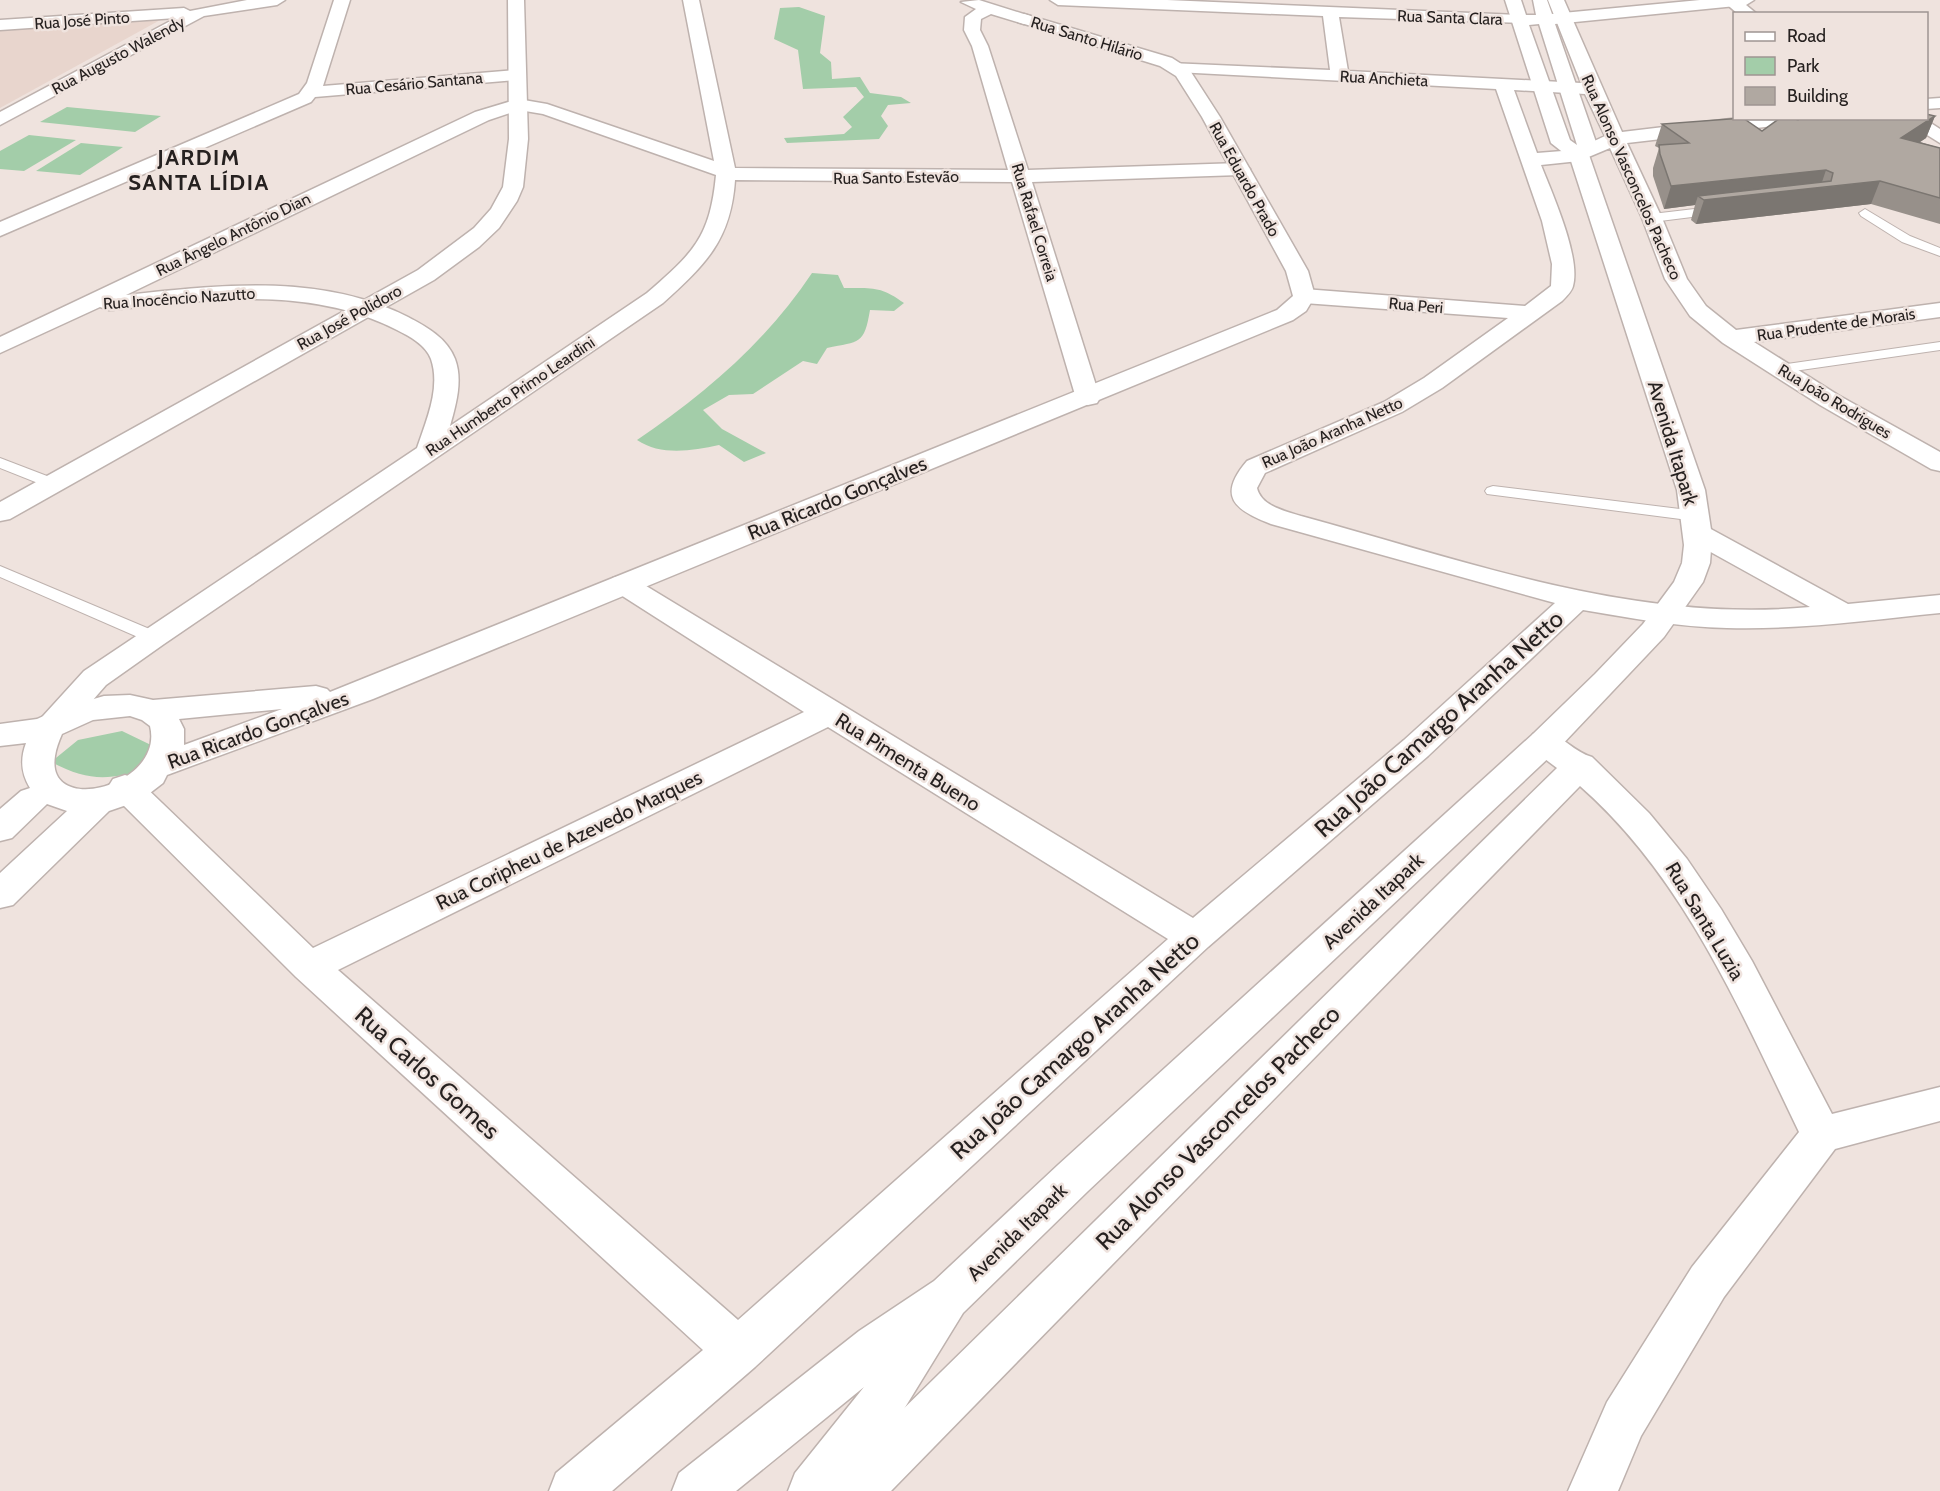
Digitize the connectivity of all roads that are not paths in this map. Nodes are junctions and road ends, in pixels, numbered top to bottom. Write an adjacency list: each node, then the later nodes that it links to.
1 (277, 0): 11 (street, Rua Augusto Walendy)
2 (516, 0): 23 (street, Rua José Polidoro)
3 (691, 0): 39 (street, Rua Humberto Primo Leardini)
4 (962, 0): 16 (street); 20 (street)
5 (1058, 0): 15 (street, Rua Santa Clara)
6 (1515, 0): 18 (street, Avenida Itapark); 19 (street)
7 (1539, 0): 19 (street, Avenida Itapark)
8 (1556, 0): 19 (street, Rua Alonso Vasconcelos Pacheco)
9 (1738, 1): 19 (street, Rua Santa Clara)
10 (338, 2): 29 (street)
11 (250, 3): 14 (street, Rua Augusto Walendy)
12 (1038, 6): 17 (street)
13 (1408, 8): 15 (street, Rua Santa Clara); 18 (street, Rua Santa Clara)
14 (200, 12): 21 (street, Rua José Pinto); 31 (street, Rua Augusto Walendy)
15 (1330, 12): 24 (street)
16 (973, 17): 20 (street); 20 (street, Rua Rafael Correia)
17 (1024, 19): 20 (street); 22 (street, Rua Santo Hilário)
18 (1518, 20): 19 (street, Rua Santa Clara); 26 (street, Avenida Itapark)
19 (1554, 20): 27 (street, Avenida Itapark); 28 (street, Rua Alonso Vasconcelos Pacheco)
20 (993, 24): 40 (street, Rua Rafael Correia)
21 (0, 26)
22 (1176, 68): 24 (street, Rua Anchieta); 38 (street, Rua Eduardo Prado)
23 (516, 75): 29 (street, Rua Cesário Santana); 30 (street, Rua José Polidoro)
24 (1340, 76): 25 (street, Rua Anchieta)
25 (1503, 84): 26 (street, Rua Anchieta); 37 (street, Rua João Aranha Netto)
26 (1542, 87): 27 (street, Rua Anchieta); 36 (street, Avenida Itapark)
27 (1569, 88): 28 (street, Rua Anchieta); 36 (street, Avenida Itapark)
28 (1592, 89): 35 (street, Rua Alonso Vasconcelos Pacheco)
29 (312, 92): 44 (street)
30 (518, 111): 39 (street, Rua Santo Estevão); 47 (street, Rua Ângelo Antônio Dian); 48 (street, Rua José Polidoro)
31 (0, 119)
32 (1773, 120): 35 (street)
33 (1912, 120): 34 (street)
34 (1940, 137)
35 (1614, 139): 36 (street); 43 (street, Rua Alonso Vasconcelos Pacheco)
36 (1578, 154): 37 (street); 62 (street, Avenida Itapark)
37 (1529, 160): 50 (street, Rua João Aranha Netto)
38 (1240, 169): 40 (street, Rua Santo Estevão); 46 (street, Rua Eduardo Prado)
39 (726, 172): 40 (street, Rua Santo Estevão); 56 (street, Rua Humberto Primo Leardini)
40 (1022, 176): 55 (street, Rua Rafael Correia)
41 (1729, 209): 43 (lane)
42 (1865, 213): 45 (lane)
43 (1652, 218): 51 (street, Rua Alonso Vasconcelos Pacheco)
44 (0, 230)
45 (1940, 252)
46 (1304, 296): 50 (street, Rua Peri); 55 (street, Rua Ricardo Gonçalves)
47 (90, 305): 48 (street, Rua Inocêncio Nazutto); 52 (street, Rua Ângelo Antônio Dian)
48 (369, 306): 56 (street, Rua Inocêncio Nazutto); 59 (street, Rua José Polidoro)
49 (1940, 310): 51 (street, Rua Prudente de Morais)
50 (1527, 313): 65 (street, Rua João Aranha Netto)
51 (1731, 338): 54 (street, Rua João Rodrigues)
52 (0, 346)
53 (1940, 346): 54 (lane)
54 (1780, 369): 58 (street, Rua João Rodrigues)
55 (1088, 398): 64 (street, Rua Ricardo Gonçalves)
56 (429, 450): 69 (street, Rua Humberto Primo Leardini)
57 (0, 463): 59 (lane)
58 (1940, 463)
59 (54, 484): 61 (street, Rua José Polidoro)
60 (1494, 491): 62 (lane)
61 (0, 513)
62 (1697, 525): 67 (street, Avenida Itapark); 68 (street)
63 (0, 571): 69 (lane)
64 (623, 584): 70 (street, Rua Ricardo Gonçalves); 73 (street, Rua Pimenta Bueno)
65 (1576, 600): 67 (street, Rua João Aranha Netto); 81 (street, Rua João Camargo Aranha Netto)
66 (1940, 604): 68 (street, Rua João Aranha Netto)
67 (1665, 615): 68 (street, Rua João Aranha Netto); 74 (street, Avenida Itapark)
68 (1846, 615)
69 (153, 636): 71 (street, Rua Humberto Primo Leardini)
70 (362, 692): 72 (street, Rua Ricardo Gonçalves); 77 (street, Rua Ricardo Gonçalves)
71 (94, 693): 72 (street, Rua Ricardo Gonçalves); 75 (street)
72 (149, 711): 77 (street)
73 (829, 713): 81 (street, Rua Pimenta Bueno); 82 (street, Rua Coripheu de Azevedo Marques)
74 (1545, 742): 76 (street, Rua Santa Luzia); 85 (street, Avenida Itapark)
75 (6, 748): 78 (street)
76 (1580, 765): 84 (street, Rua Santa Luzia); 90 (street, Rua Alonso Vasconcelos Pacheco)
77 (127, 784): 78 (street, Rua Ricardo Gonçalves); 80 (street); 82 (street, Rua Carlos Gomes)
78 (33, 800): 79 (street)
79 (0, 829)
80 (0, 895)
81 (1195, 937): 86 (street, Rua João Camargo Aranha Netto)
82 (309, 967): 86 (street, Rua Carlos Gomes)
83 (1940, 1104): 84 (street)
84 (1821, 1135): 91 (street)
85 (950, 1296): 88 (street, Avenida Itapark); 89 (street)
86 (738, 1351): 87 (street, Rua João Camargo Aranha Netto)
87 (574, 1491)
88 (698, 1491)
89 (813, 1491)
90 (856, 1491)
91 (1593, 1491)

